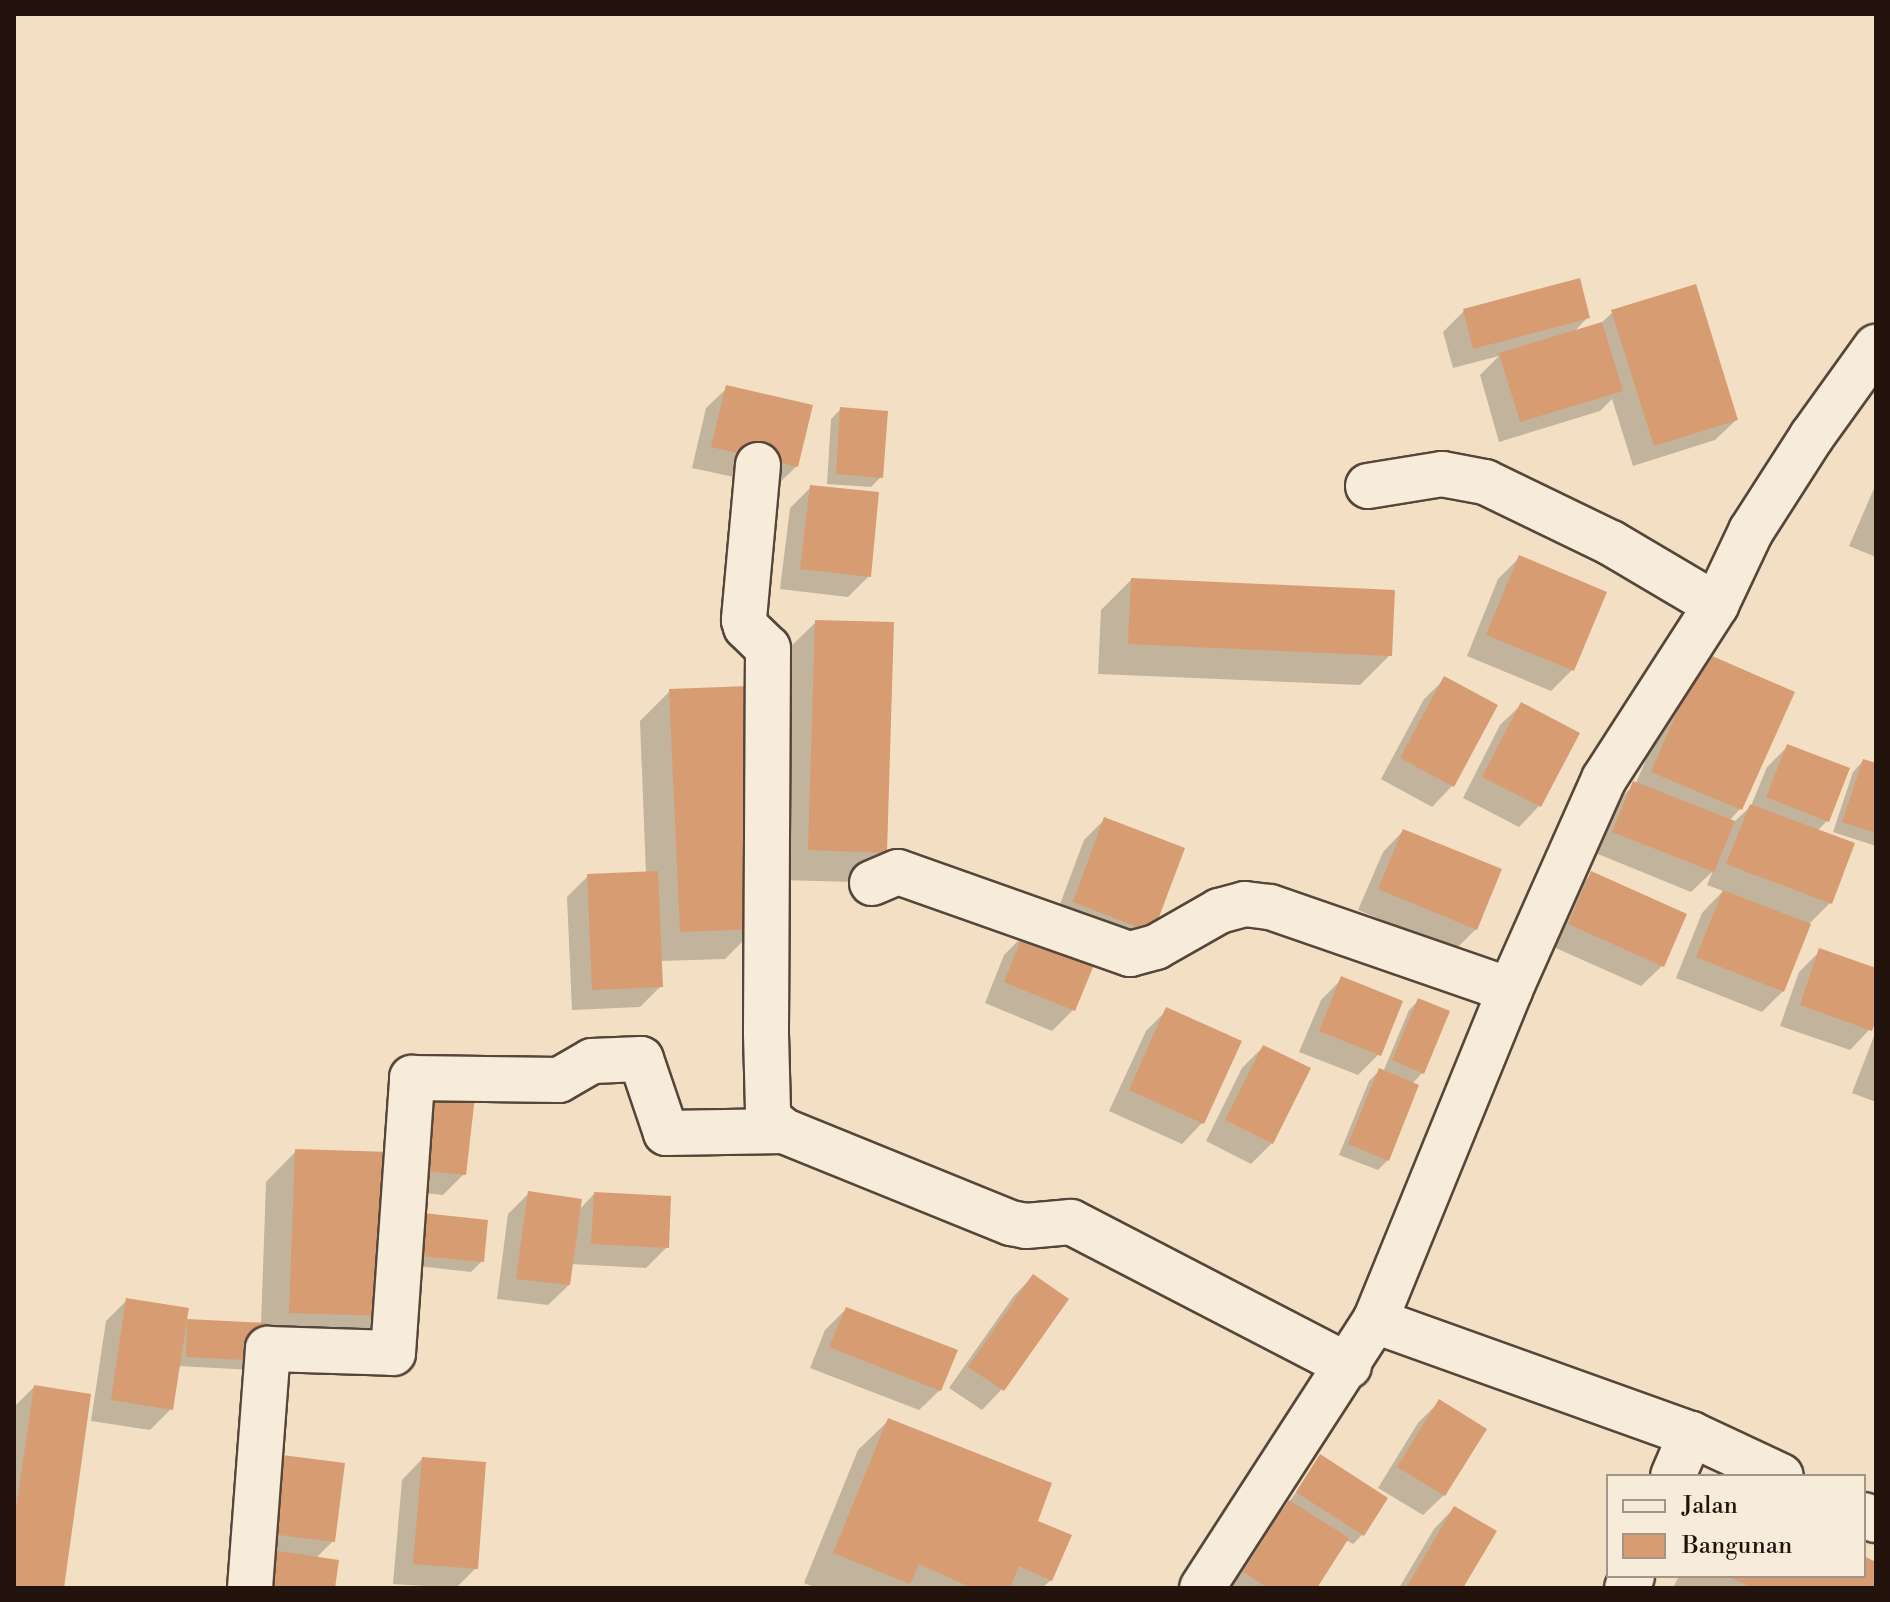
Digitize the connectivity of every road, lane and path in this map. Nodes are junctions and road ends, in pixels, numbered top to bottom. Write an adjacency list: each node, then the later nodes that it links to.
1 (1876, 347): 4 (street)
2 (758, 465): 7 (street)
3 (1368, 486): 4 (street)
4 (1716, 605): 6 (street)
5 (872, 883): 6 (street)
6 (1510, 990): 8 (street)
7 (784, 1131): 9 (street); 13 (street)
8 (1375, 1321): 9 (street); 10 (street)
9 (1349, 1366): 14 (street)
10 (1691, 1434): 11 (street); 12 (street)
11 (1674, 1474)
12 (1777, 1474)
13 (250, 1588)
14 (1202, 1588)

